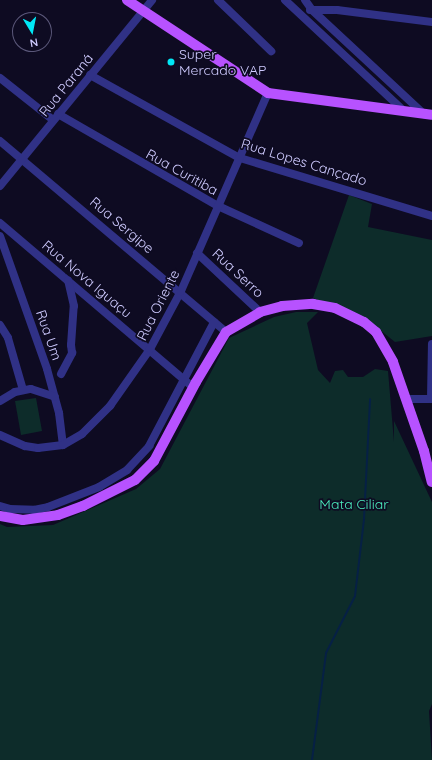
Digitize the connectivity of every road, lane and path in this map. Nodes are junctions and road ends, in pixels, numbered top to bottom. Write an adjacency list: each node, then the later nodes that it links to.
1 (127, 0): 7 (main road)
2 (152, 0): 7 (street, Rua Paraná)
3 (218, 0): 10 (street)
4 (286, 0): 8 (street)
5 (305, 0): 6 (street)
6 (312, 10): 8 (street); 9 (street); 15 (street)
7 (142, 12): 11 (street, Rua Paraná); 13 (main road)
8 (299, 12): 14 (street)
9 (432, 22)
10 (272, 51)
11 (90, 75): 16 (street, Rua Paraná); 18 (street, Rua Lopes Cançado)
12 (0, 78): 16 (street, Rua Curitiba)
13 (268, 93): 14 (main road); 18 (street, Rua Oriente)
14 (405, 112): 15 (main road)
15 (428, 115)
16 (56, 117): 19 (street, Rua Paraná); 21 (street, Rua Curitiba)
17 (0, 141): 19 (street, Rua Sergipe)
18 (240, 158): 21 (street, Rua Oriente); 22 (street, Rua Lopes Cançado)
19 (21, 159): 20 (street, Rua Paraná); 28 (street, Rua Sergipe)
20 (0, 186)
21 (218, 206): 25 (street, Rua Curitiba); 26 (street, Rua Oriente)
22 (432, 216)
23 (0, 223): 27 (street, Rua Nova Iguaçu)
24 (0, 236): 39 (street, Rua Um)
25 (299, 244)
26 (197, 253): 28 (street, Rua Oriente); 29 (street, Rua Serro)
27 (68, 280): 34 (street, Rua Nova Iguaçu); 35 (street)
28 (181, 291): 30 (street, Rua Sergipe); 34 (street, Rua Oriente)
29 (260, 312): 32 (main road); 40 (main road)
30 (214, 322): 32 (street, Rua Sergipe); 36 (street)
31 (0, 325): 38 (street)
32 (226, 332): 37 (main road)
33 (432, 344): 41 (street)
34 (150, 349): 36 (street, Rua Nova Iguaçu); 44 (street, Rua Oriente)
35 (61, 374)
36 (185, 380): 37 (street, Rua Nova Iguaçu); 46 (street)
37 (193, 387): 47 (main road)
38 (24, 390): 39 (street); 42 (street)
39 (55, 397): 44 (street, Rua Um)
40 (406, 399): 41 (street); 45 (main road)
41 (431, 399)
42 (0, 401)
43 (0, 435): 44 (street, Rua Oriente)
44 (62, 445)
45 (432, 482)
46 (0, 506)
47 (0, 516)

